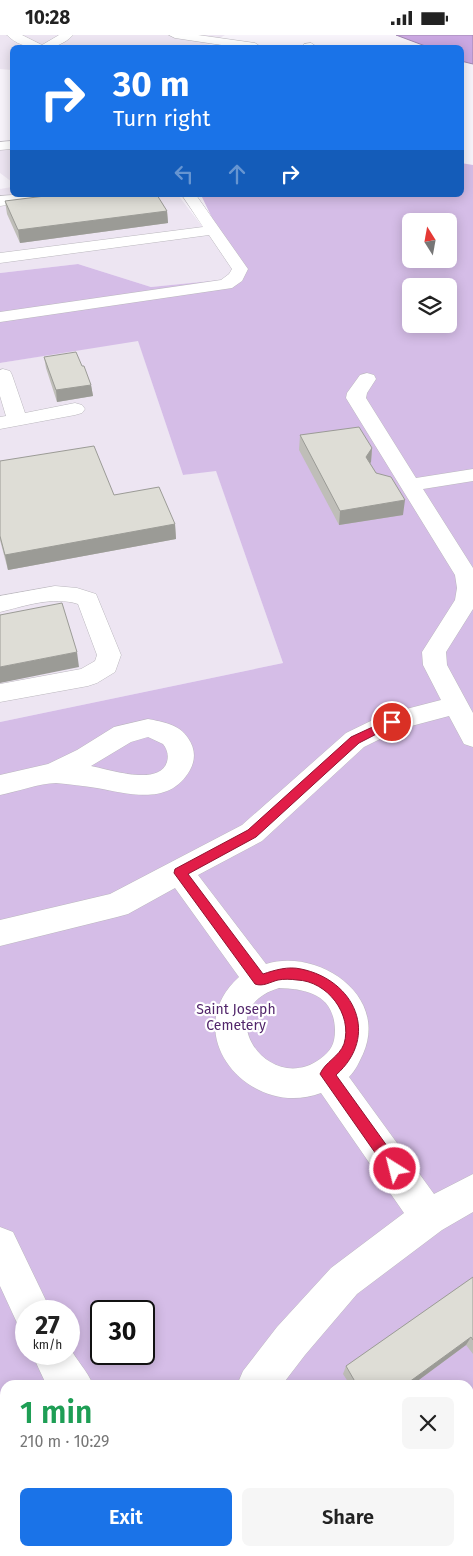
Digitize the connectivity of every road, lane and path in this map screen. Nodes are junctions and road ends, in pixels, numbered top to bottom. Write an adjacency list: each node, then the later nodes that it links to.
1 (13, 35): 5 (street)
2 (67, 35): 6 (street)
3 (175, 35): 4 (street)
4 (212, 38): 7 (street); 8 (street)
5 (34, 45)
6 (50, 45)
7 (193, 45)
8 (231, 45)
9 (33, 197): 11 (street)
10 (190, 197): 12 (street)
11 (0, 201)
12 (213, 230): 13 (street); 14 (street)
13 (0, 258)
14 (0, 317)
15 (0, 376): 18 (street)
16 (367, 379): 20 (street)
17 (75, 409): 18 (street)
18 (9, 421)
19 (473, 475): 20 (street)
20 (410, 485): 23 (street)
21 (0, 604): 22 (street)
22 (0, 693)
23 (455, 705): 24 (street); 27 (street)
24 (473, 737)
25 (54, 773): 26 (street)
26 (0, 785)
27 (180, 873): 28 (street); 29 (street)
28 (0, 933)
29 (260, 980): 30 (street); 30 (street)
30 (327, 1074): 32 (street)
31 (473, 1192): 32 (street)
32 (429, 1217): 37 (street)
33 (0, 1245): 34 (street)
34 (27, 1300)
35 (58, 1365): 36 (street)
36 (69, 1380)
37 (261, 1380)

